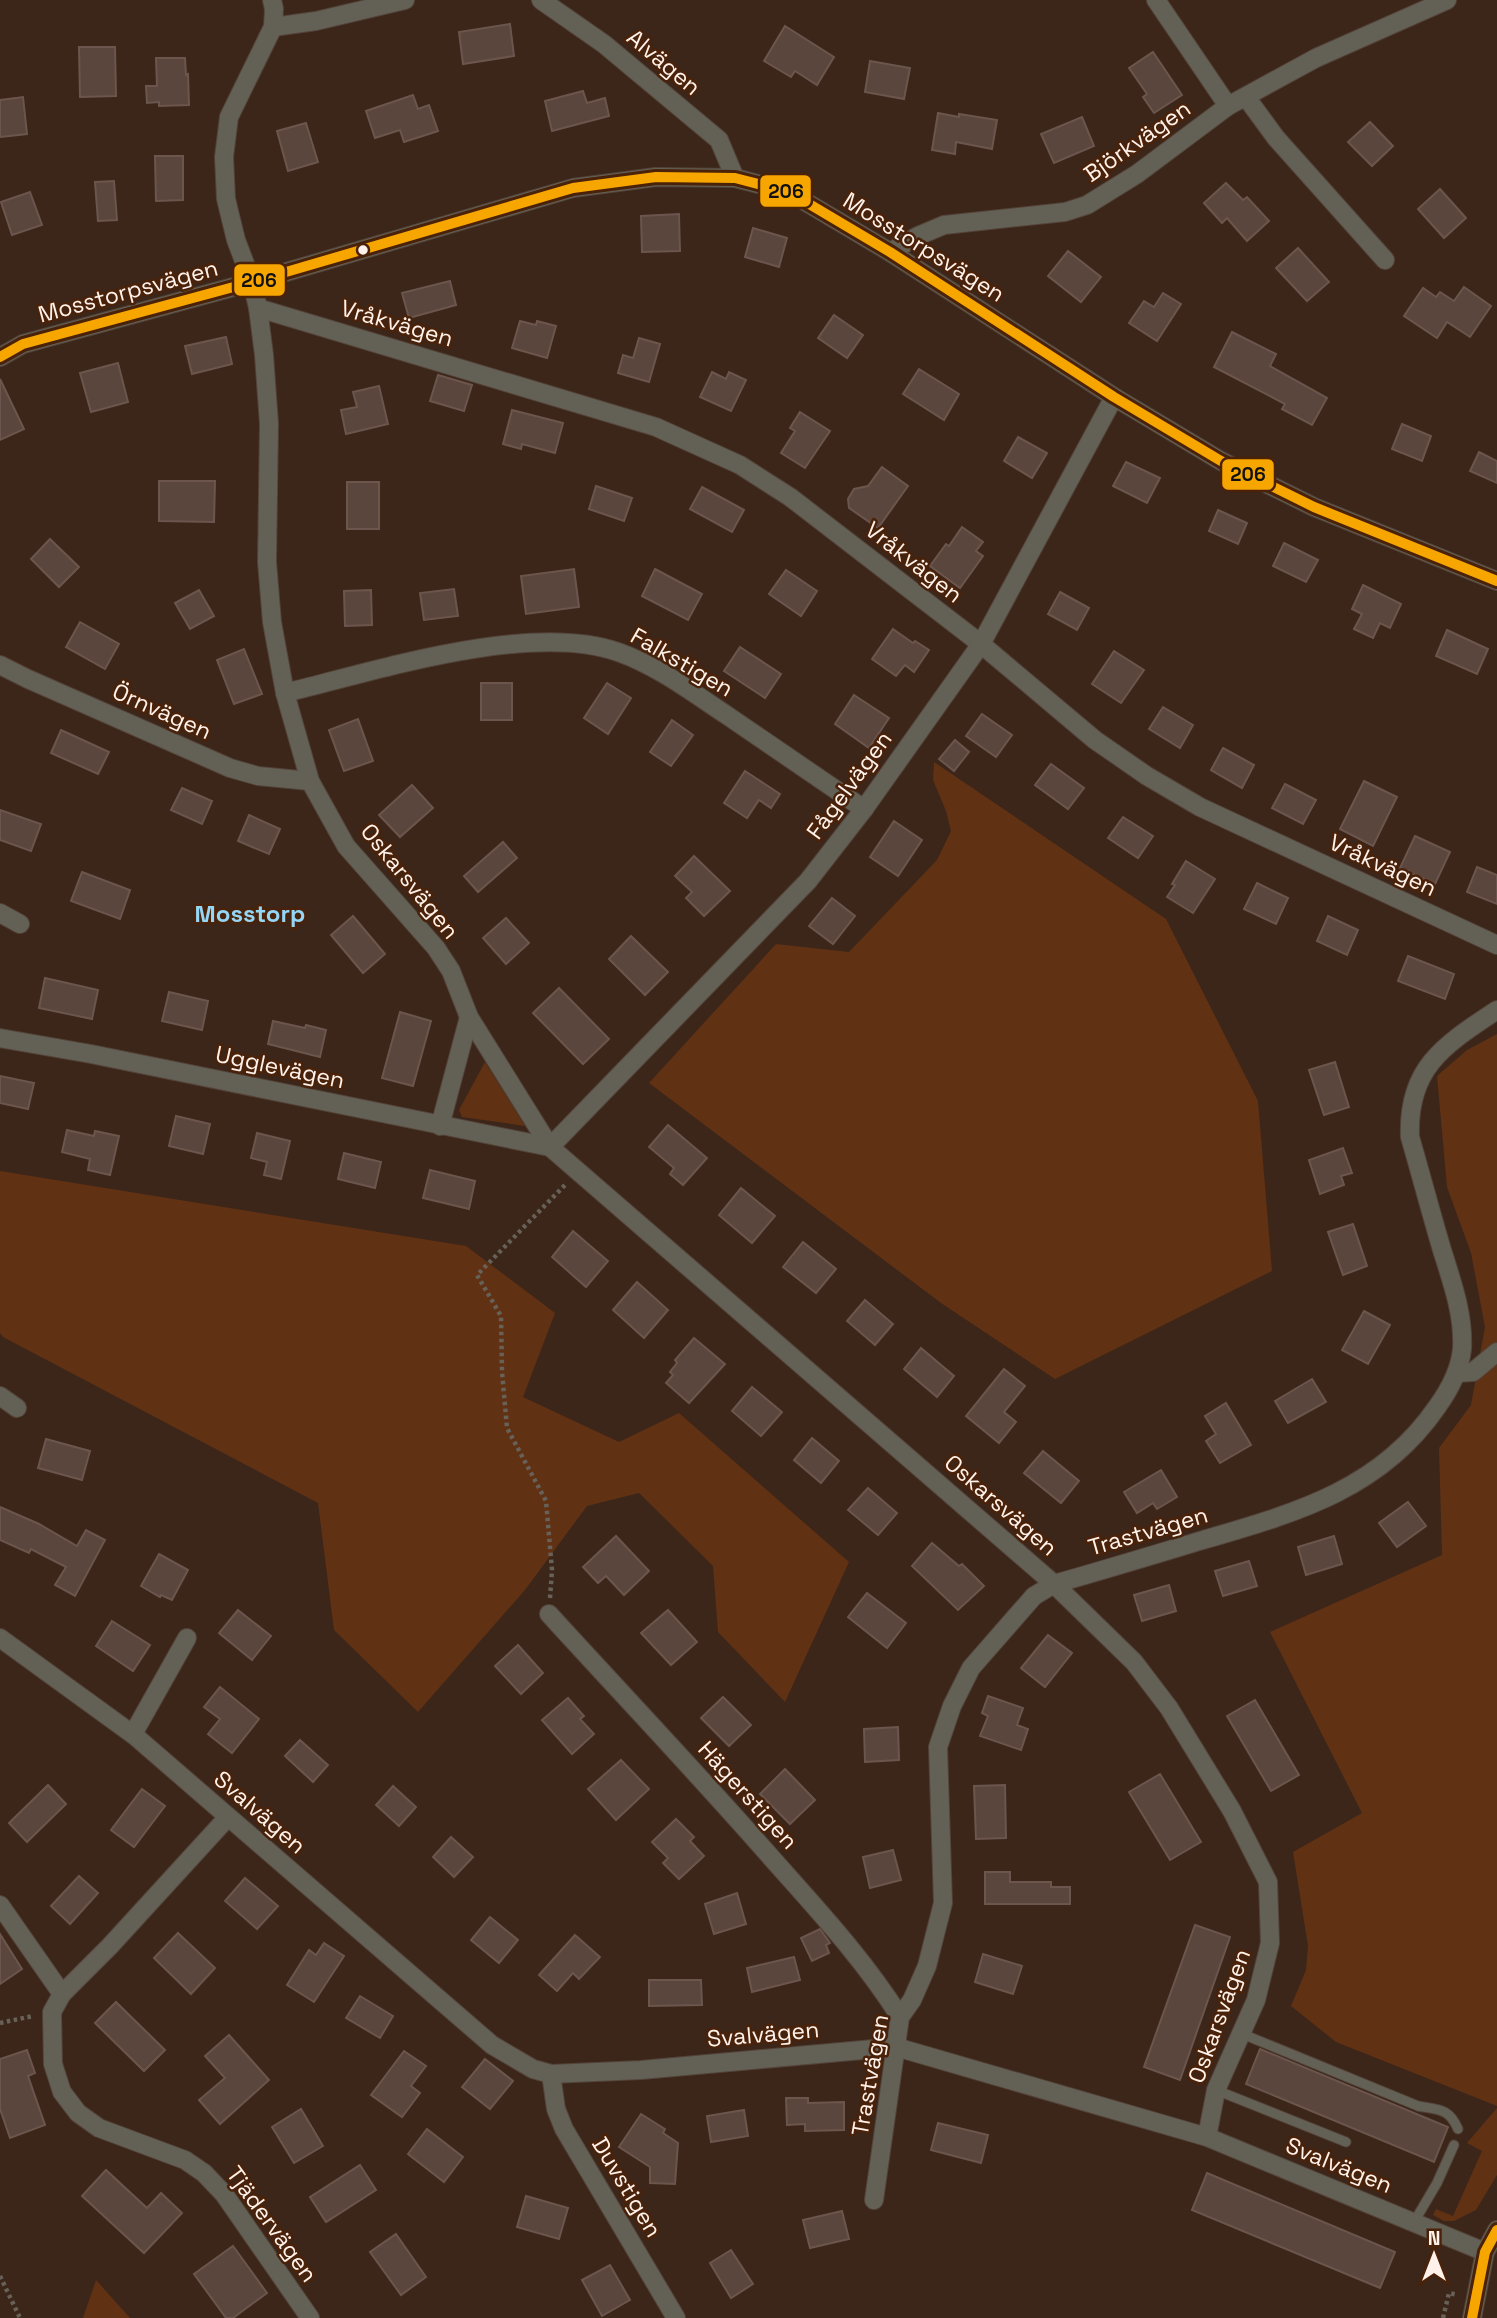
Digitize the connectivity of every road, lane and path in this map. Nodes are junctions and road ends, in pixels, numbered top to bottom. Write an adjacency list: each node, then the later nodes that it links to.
1 (272, 0): 6 (street, Oskarsvägen)
2 (405, 0): 6 (street)
3 (541, 0): 9 (street, Alvägen)
4 (1156, 0): 8 (street)
5 (1447, 0): 7 (street, Björkvägen)
6 (273, 27): 12 (street, Oskarsvägen)
7 (1246, 97): 8 (street, Björkvägen); 11 (street)
8 (1228, 106): 10 (street, Björkvägen)
9 (735, 178): 10 (street, Mosstorpsvägen); 12 (street, Mosstorpsvägen)
10 (890, 252): 15 (street, Mosstorpsvägen)
11 (1385, 260)
12 (252, 282): 13 (street, Oskarsvägen); 14 (street, Mosstorpsvägen)
13 (258, 308): 17 (street, Vråkvägen); 19 (street, Oskarsvägen)
14 (0, 357)
15 (1114, 397): 16 (street, Mosstorpsvägen); 17 (street, Fågelvägen)
16 (1497, 581)
17 (981, 644): 21 (street, Fågelvägen); 24 (street, Vråkvägen)
18 (0, 665): 20 (street, Örnvägen)
19 (285, 693): 20 (street, Oskarsvägen); 21 (street, Falkstigen)
20 (310, 781): 26 (street, Oskarsvägen)
21 (864, 809): 29 (street, Fågelvägen)
22 (0, 913): 23 (street)
23 (20, 924)
24 (1497, 945)
25 (1497, 1010): 32 (street, Trastvägen)
26 (469, 1017): 28 (street); 29 (street, Oskarsvägen)
27 (0, 1038): 28 (street, Ugglevägen)
28 (440, 1126): 29 (street, Ugglevägen)
29 (550, 1147): 30 (street, Oskarsvägen)
30 (579, 1171): 35 (street, Oskarsvägen); 36 (path)
31 (1497, 1352): 32 (street)
32 (1457, 1373): 35 (street, Trastvägen)
33 (0, 1396): 34 (street)
34 (17, 1408)
35 (1055, 1584): 44 (street, Trastvägen); 46 (street, Oskarsvägen)
36 (549, 1614): 44 (street, Hägerstigen)
37 (0, 1638): 39 (street, Svalvägen)
38 (187, 1638): 39 (street)
39 (132, 1734): 40 (street, Svalvägen)
40 (228, 1817): 42 (street, Tjädervägen); 48 (street, Svalvägen)
41 (0, 1905): 42 (street)
42 (62, 1994): 43 (street, Tjädervägen)
43 (52, 2012): 45 (path); 60 (street, Tjädervägen)
44 (900, 2017): 47 (street, Trastvägen)
45 (0, 2023)
46 (1240, 2033): 49 (street, Oskarsvägen); 50 (lane)
47 (896, 2046): 48 (street, Svalvägen); 51 (street, Svalvägen); 54 (street, Trastvägen)
48 (551, 2074): 61 (street, Duvstigen)
49 (1216, 2090): 51 (street, Oskarsvägen); 52 (lane)
50 (1458, 2129)
51 (1207, 2137): 55 (street, Svalvägen)
52 (1346, 2142)
53 (1454, 2145): 55 (lane)
54 (874, 2200)
55 (1414, 2222): 57 (street, Svalvägen)
56 (1497, 2230): 57 (street)
57 (1485, 2252): 62 (street)
58 (0, 2276): 59 (path)
59 (20, 2318)
60 (310, 2318)
61 (676, 2318)
62 (1472, 2318)

